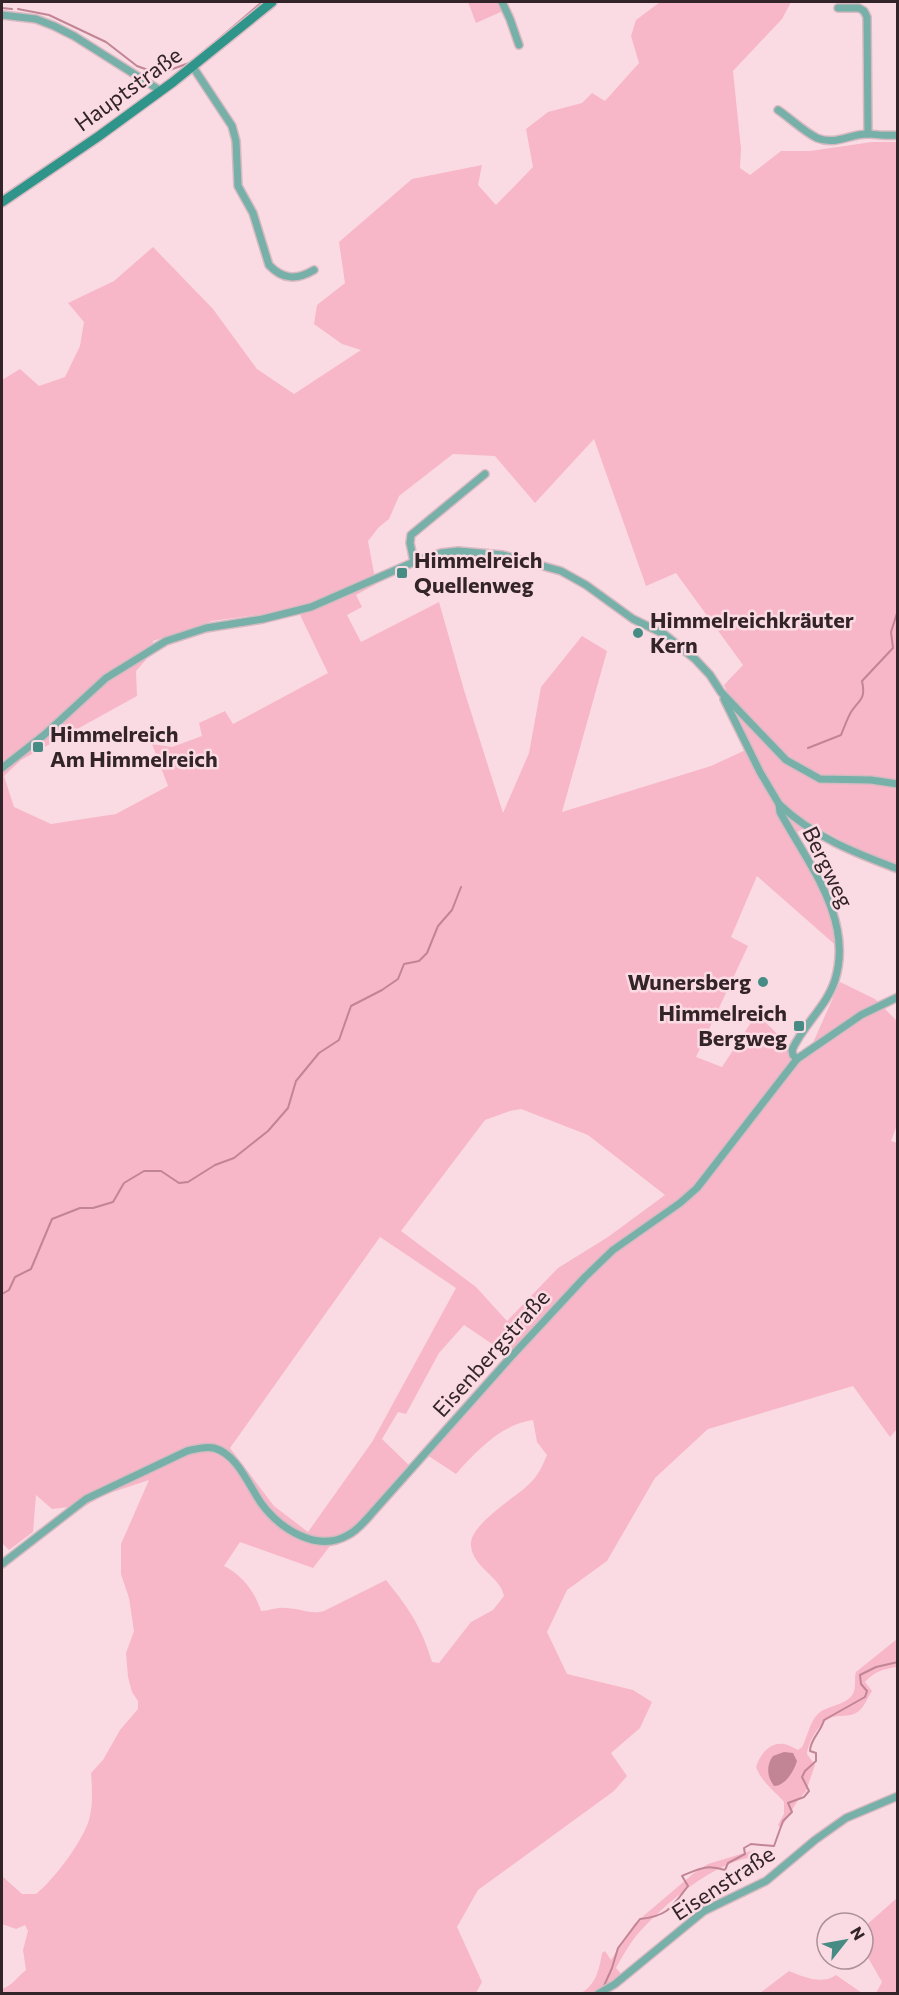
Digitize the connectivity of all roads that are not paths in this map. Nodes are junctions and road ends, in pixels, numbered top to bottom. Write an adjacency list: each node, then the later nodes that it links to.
1 (272, 2): 6 (main road, Hauptstraße)
2 (502, 2): 5 (street)
3 (838, 8): 9 (street)
4 (2, 15): 7 (street)
5 (519, 45)
6 (193, 67): 7 (main road, Hauptstraße); 12 (street)
7 (161, 91): 11 (main road, Hauptstraße)
8 (778, 110): 9 (street)
9 (868, 134): 10 (street)
10 (897, 135)
11 (2, 202)
12 (314, 270)
13 (485, 474): 14 (street)
14 (414, 562): 15 (street); 16 (street)
15 (721, 692): 17 (street); 18 (street, Bergweg)
16 (2, 768)
17 (897, 784)
18 (779, 804): 19 (street); 21 (street, Bergweg)
19 (897, 869)
20 (897, 997): 21 (street, Eisenbergstraße)
21 (797, 1059): 22 (street, Eisenbergstraße)
22 (2, 1564)
23 (897, 1796): 24 (street, Eisenstraße)
24 (601, 1992)

